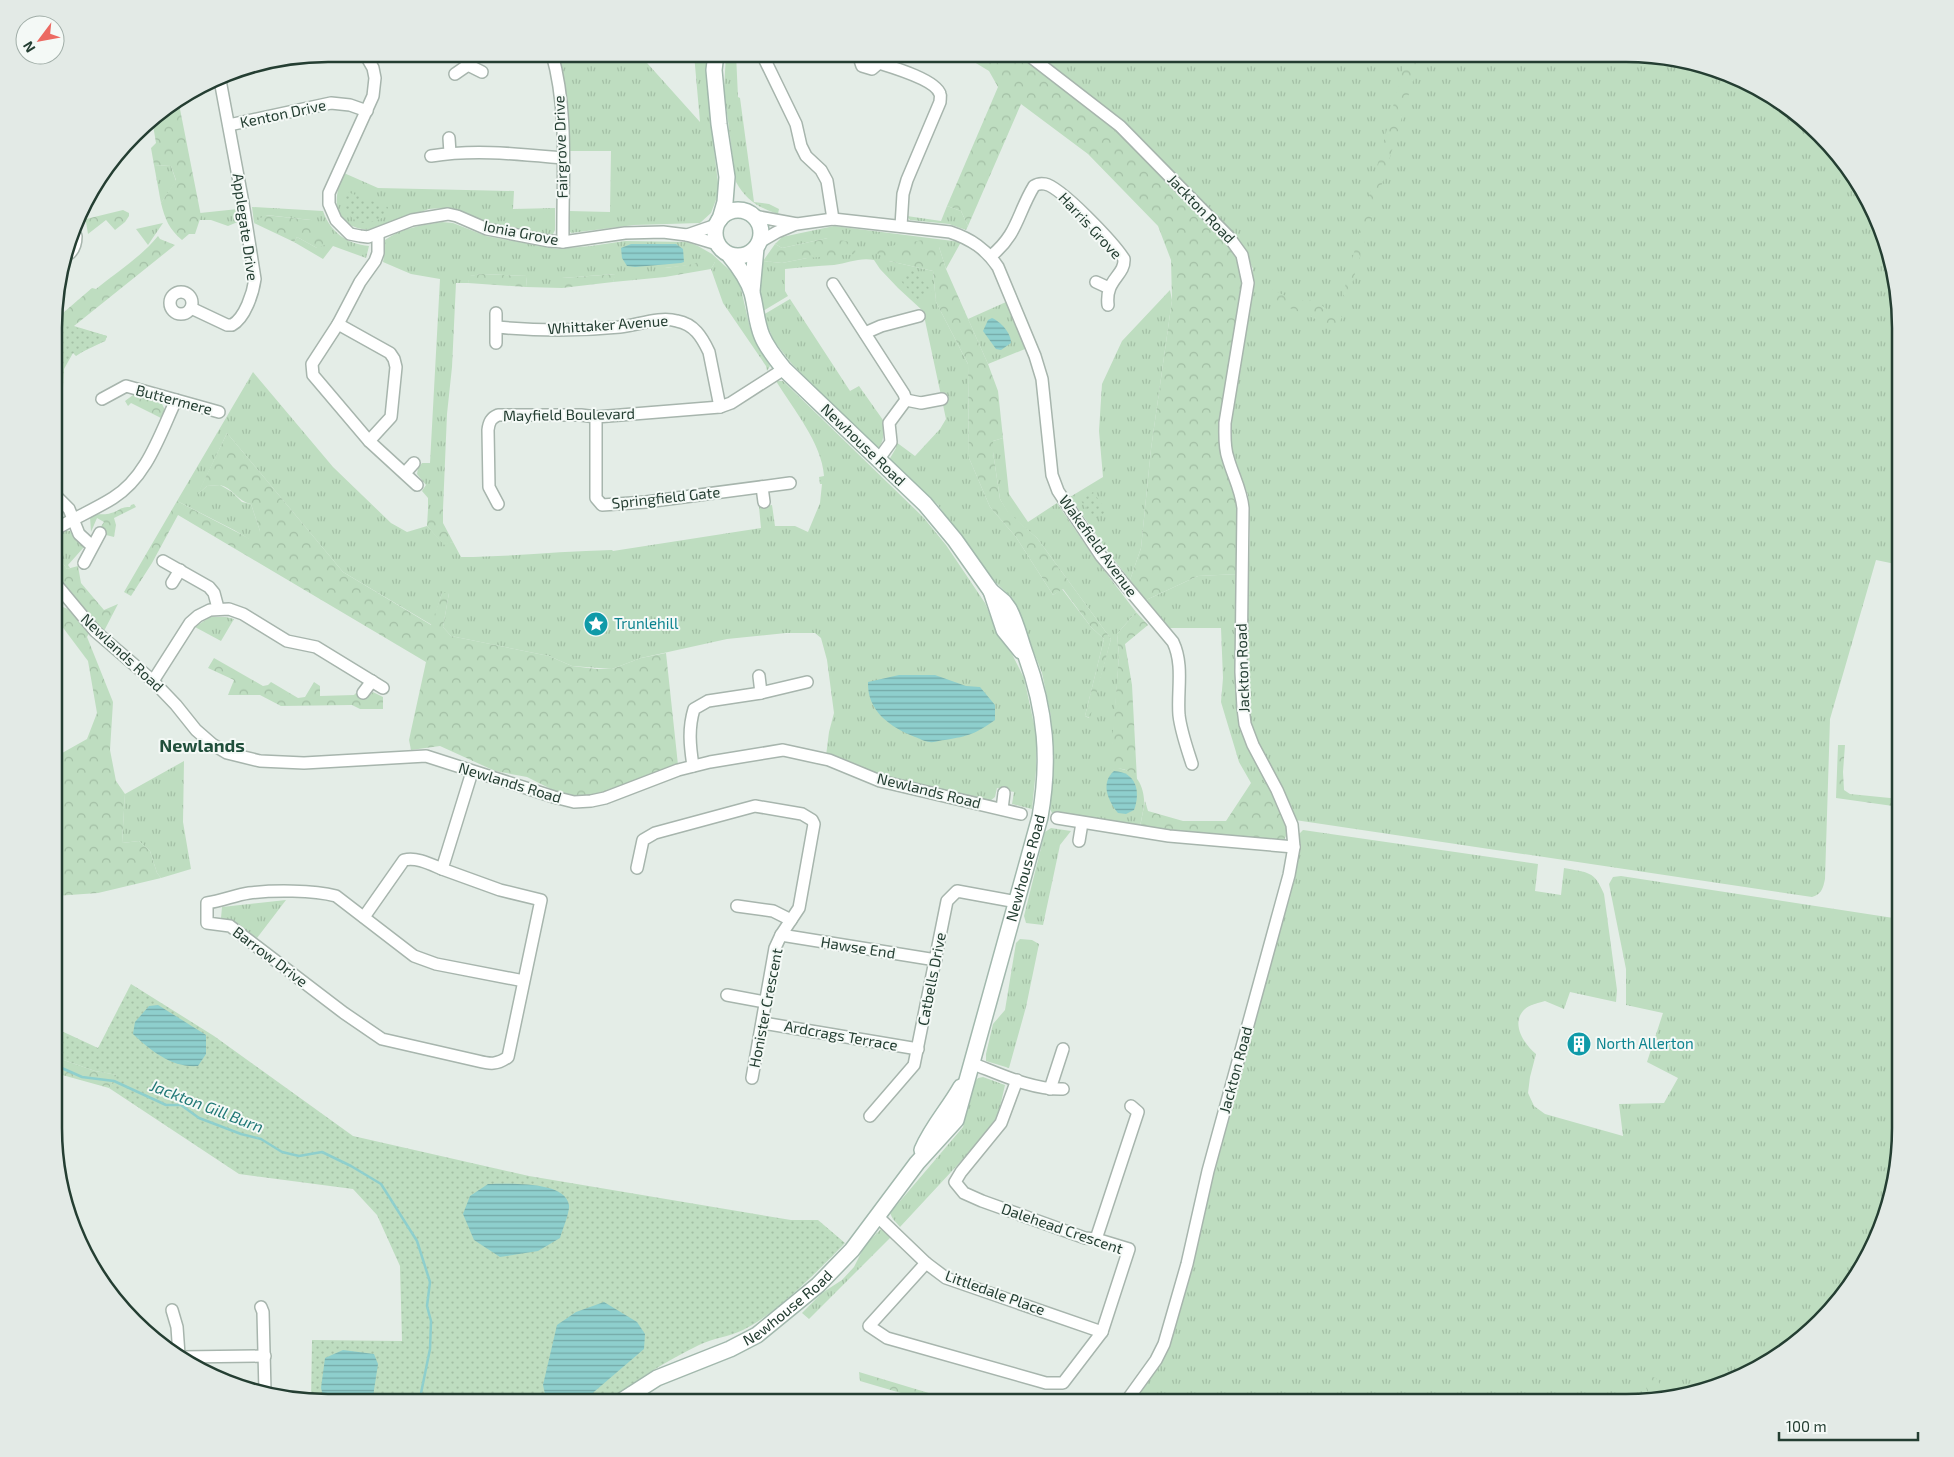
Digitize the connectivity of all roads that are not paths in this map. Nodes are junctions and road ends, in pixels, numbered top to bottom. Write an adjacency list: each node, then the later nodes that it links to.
1 (370, 62): 14 (street, Ionia Grove)
2 (465, 62): 12 (street)
3 (470, 62): 11 (street)
4 (553, 62): 19 (street, Fairgrove Drive)
5 (715, 62): 20 (street)
6 (766, 62): 22 (street)
7 (861, 62): 8 (street)
8 (877, 62)
9 (886, 62): 25 (street)
10 (1036, 62): 91 (street, Jackton Road)
11 (482, 72)
12 (454, 74)
13 (221, 86): 15 (street, Applegate Drive)
14 (366, 111): 15 (street, Kenton Drive); 26 (street, Ionia Grove)
15 (228, 125): 40 (street, Applegate Drive)
16 (449, 138): 17 (street)
17 (450, 153): 18 (street); 19 (street)
18 (431, 156)
19 (562, 158): 28 (street, Fairgrove Drive)
20 (726, 177): 21 (street); 23 (street)
21 (751, 214): 23 (street); 24 (street, Wakefield Avenue); 30 (street)
22 (833, 219): 24 (street, Wakefield Avenue); 25 (street, Wakefield Avenue)
23 (718, 222): 27 (street, Ionia Grove); 29 (street)
24 (797, 224): 30 (street, Wakefield Avenue)
25 (901, 226): 32 (street, Wakefield Avenue)
26 (378, 234): 28 (street, Ionia Grove); 43 (street)
27 (687, 234): 28 (street, Ionia Grove); 29 (street, Ionia Grove)
28 (563, 242)
29 (717, 244): 31 (street)
30 (757, 246): 31 (street); 36 (street, Newhouse Road)
31 (730, 256): 36 (street, Newhouse Road)
32 (991, 256): 35 (street, Harris Grove); 82 (street, Wakefield Avenue)
33 (1096, 282): 35 (street)
34 (833, 284): 38 (street)
35 (1109, 288): 39 (street, Harris Grove)
36 (752, 293): 47 (street, Newhouse Road)
37 (853, 293): 38 (street)
38 (843, 300): 45 (street)
39 (1108, 305)
40 (191, 308)
41 (496, 313): 44 (street)
42 (919, 316): 45 (street)
43 (338, 324): 55 (street); 55 (street)
44 (497, 327): 46 (street); 52 (street, Whittaker Avenue)
45 (865, 333): 51 (street)
46 (496, 343)
47 (784, 369): 52 (street, Mayfield Boulevard); 56 (street, Newhouse Road)
48 (102, 399): 50 (street, Buttermere)
49 (942, 399): 51 (street)
50 (176, 400): 53 (street, Buttermere); 65 (street)
51 (906, 400): 56 (street)
52 (720, 407): 54 (street, Mayfield Boulevard)
53 (219, 412)
54 (596, 417): 61 (street, Springfield Gate); 64 (street, Mayfield Boulevard)
55 (369, 441): 58 (street)
56 (878, 460): 94 (street, Newhouse Road)
57 (414, 463): 58 (street)
58 (405, 473): 60 (street)
59 (790, 483): 61 (street, Springfield Gate)
60 (417, 485)
61 (762, 487): 62 (street)
62 (764, 502)
63 (63, 503): 65 (street)
64 (498, 504)
65 (73, 518): 66 (street); 68 (street)
66 (63, 524)
67 (100, 533): 68 (street)
68 (92, 546): 70 (street)
69 (163, 561): 71 (street)
70 (84, 563)
71 (180, 570): 72 (street); 74 (street)
72 (172, 583)
73 (63, 602): 76 (street, Newlands Road)
74 (218, 608): 76 (street); 77 (street)
75 (759, 676): 81 (street)
76 (153, 681): 84 (street, Newlands Road)
77 (372, 681): 79 (street); 80 (street)
78 (807, 682): 81 (street)
79 (383, 688)
80 (363, 693)
81 (761, 693): 83 (street)
82 (1192, 764)
83 (693, 766): 84 (street, Newlands Road); 86 (street, Newlands Road)
84 (472, 772): 93 (street)
85 (1004, 793): 86 (street)
86 (1002, 809): 87 (street, Newlands Road)
87 (1021, 814)
88 (1057, 818): 89 (street)
89 (1082, 823): 90 (street); 91 (street)
90 (1078, 842)
91 (1294, 847): 124 (street, Jackton Road)
92 (637, 868): 97 (street, Honister Crescent)
93 (442, 869): 96 (street); 100 (street, Barrow Drive)
94 (1017, 902): 99 (street, Catbells Drive); 106 (street, Newhouse Road)
95 (737, 906): 97 (street)
96 (364, 917): 100 (street, Barrow Drive); 100 (street, Barrow Drive)
97 (791, 920): 98 (street, Honister Crescent)
98 (781, 935): 99 (street, Hawse End); 102 (street, Honister Crescent)
99 (936, 960): 104 (street, Catbells Drive)
100 (524, 981)
101 (727, 996): 102 (street)
102 (765, 1002): 103 (street, Honister Crescent)
103 (763, 1023): 104 (street, Ardcrags Terrace); 107 (street, Honister Crescent)
104 (918, 1049): 112 (street, Catbells Drive)
105 (1063, 1049): 109 (street)
106 (969, 1069): 108 (street); 113 (street, Newhouse Road)
107 (752, 1078)
108 (1017, 1080): 109 (street); 114 (street, Dalehead Crescent)
109 (1050, 1089): 110 (street)
110 (1064, 1089)
111 (1131, 1106): 114 (street)
112 (870, 1116)
113 (877, 1216): 115 (street, Littledale Place); 123 (street, Newhouse Road)
114 (1096, 1239): 118 (street, Dalehead Crescent)
115 (926, 1263): 118 (street, Littledale Place); 118 (street, Dalehead Crescent)
116 (261, 1307): 121 (street)
117 (172, 1310): 119 (street)
118 (1102, 1332)
119 (180, 1349)
120 (191, 1356): 121 (street)
121 (265, 1356): 122 (street)
122 (264, 1386)
123 (632, 1394)
124 (1131, 1394)

